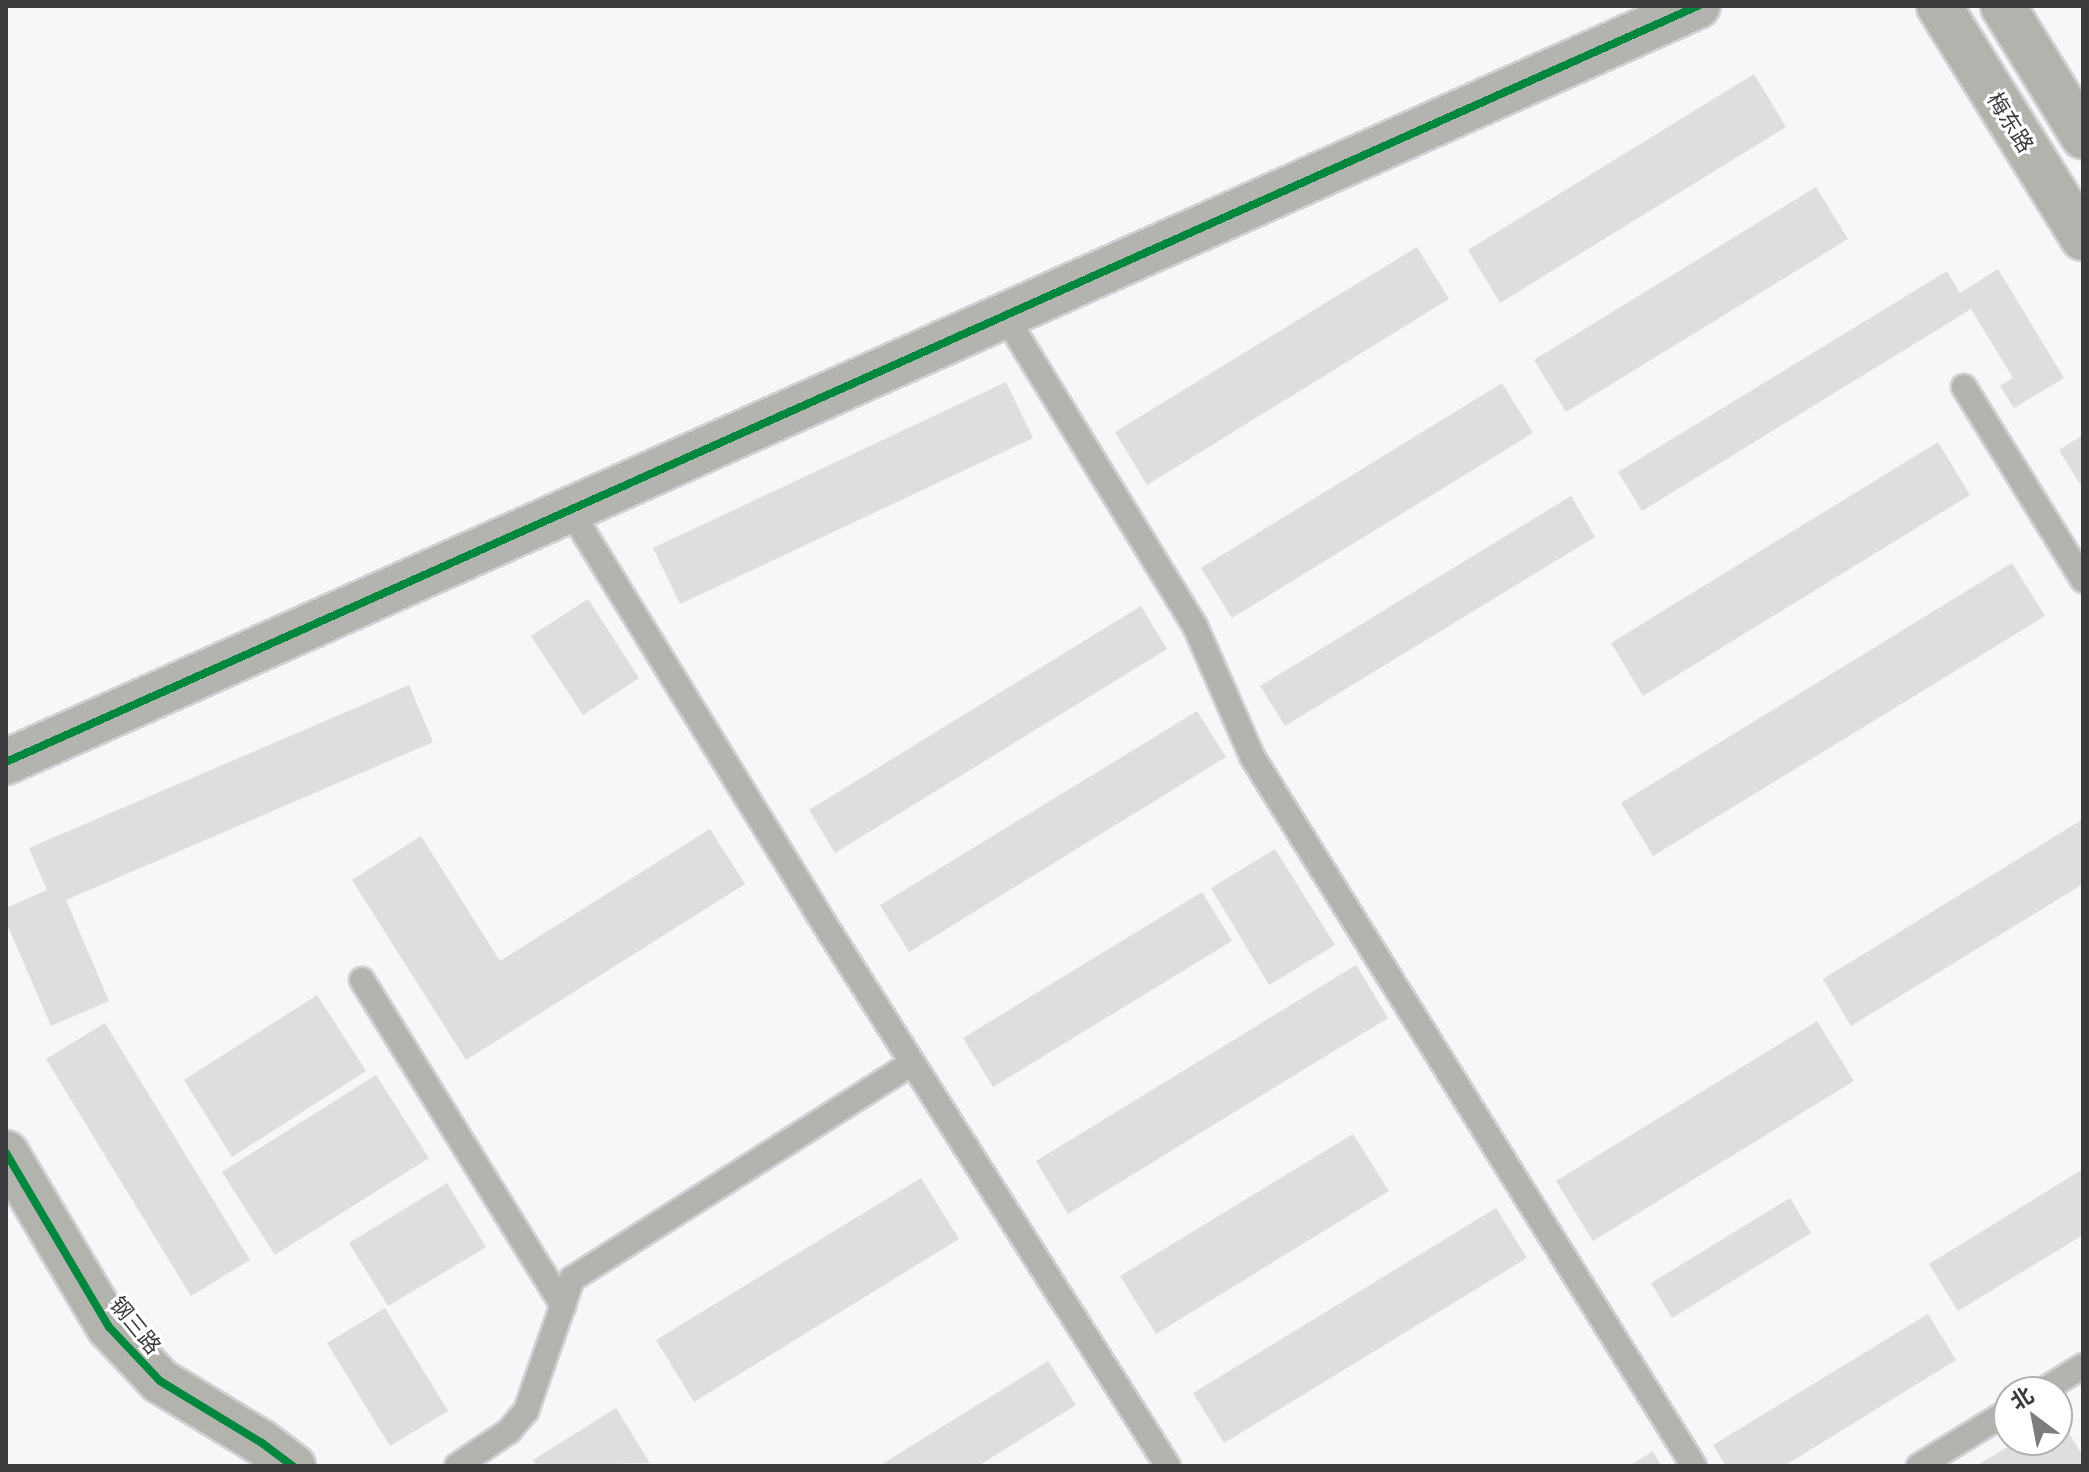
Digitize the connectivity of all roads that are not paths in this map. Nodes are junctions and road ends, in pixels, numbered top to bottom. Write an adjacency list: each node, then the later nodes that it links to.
1 (1698, 6): 6 (street)
2 (1939, 6): 5 (main road, 梅东路)
3 (2003, 6): 4 (main road)
4 (2083, 136)
5 (2083, 238)
6 (1005, 316): 8 (street); 19 (lane)
7 (1964, 387): 9 (lane)
8 (570, 510): 10 (street); 12 (lane)
9 (2083, 580)
10 (6, 762)
11 (362, 980): 14 (lane)
12 (912, 1063): 14 (lane); 18 (lane)
13 (6, 1153): 16 (main road, 钢三路)
14 (563, 1306): 17 (lane)
15 (1993, 1421): 20 (lane)
16 (293, 1466)
17 (457, 1466)
18 (1168, 1466)
19 (1694, 1466)
20 (1919, 1466)

